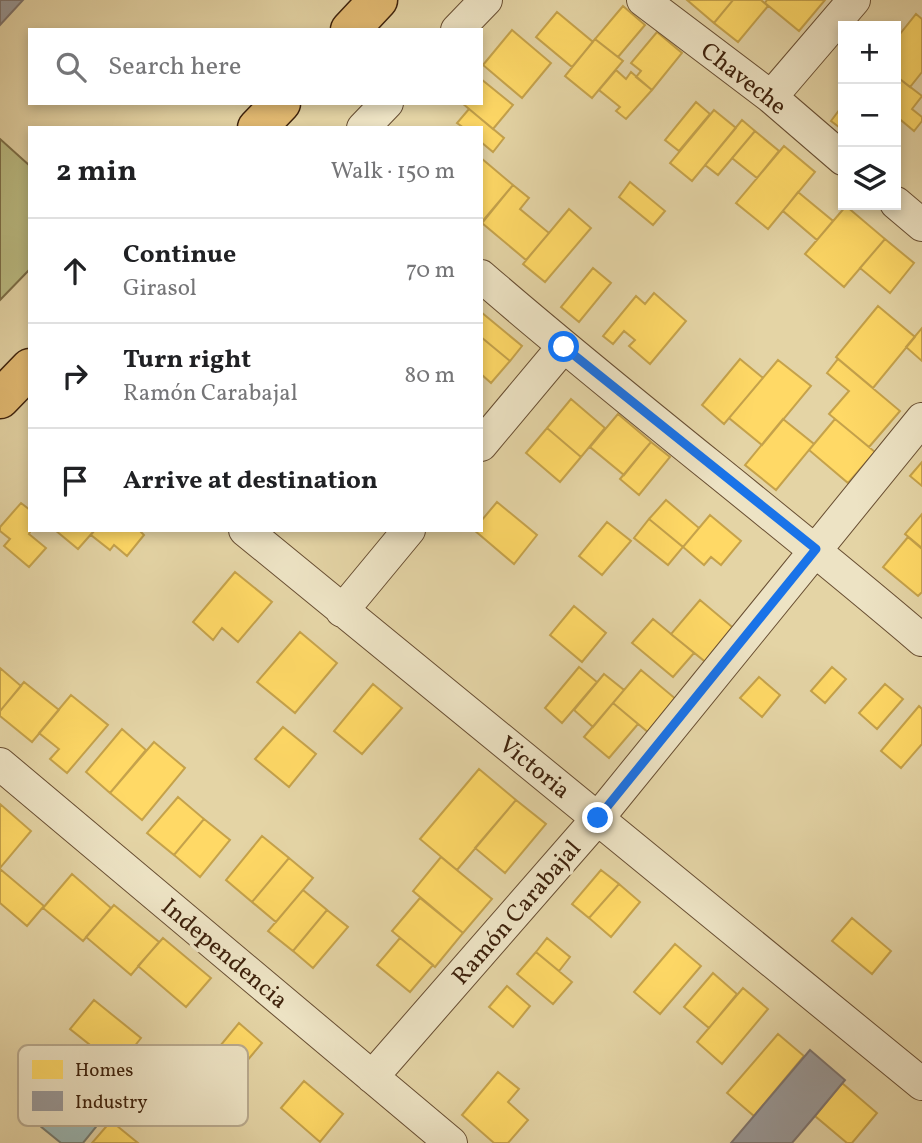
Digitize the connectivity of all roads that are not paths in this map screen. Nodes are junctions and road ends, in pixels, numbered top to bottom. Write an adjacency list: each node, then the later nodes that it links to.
1 (378, 0): 5 (main road)
2 (486, 0): 6 (street)
3 (643, 0): 7 (street, Chaveche)
4 (854, 0): 7 (street)
5 (352, 28)
6 (459, 28)
7 (771, 97): 12 (street, Chaveche)
8 (279, 105): 10 (main road)
9 (385, 105): 11 (street)
10 (259, 126)
11 (365, 126)
12 (838, 155)
13 (901, 207): 14 (street)
14 (922, 225)
15 (483, 278): 16 (street)
16 (564, 347): 20 (street); 23 (street)
17 (28, 370): 18 (main road)
18 (0, 399)
19 (922, 419): 23 (street, Ramón Carabajal)
20 (483, 443)
21 (247, 532): 24 (street, Victoria)
22 (407, 532): 24 (street)
23 (816, 549): 25 (street); 27 (street, Ramón Carabajal)
24 (342, 611): 27 (street, Victoria)
25 (922, 640)
26 (0, 764): 28 (street, Independencia)
27 (598, 818): 28 (street, Ramón Carabajal); 29 (street, Victoria)
28 (372, 1077): 30 (street, Independencia)
29 (922, 1084)
30 (451, 1143)

